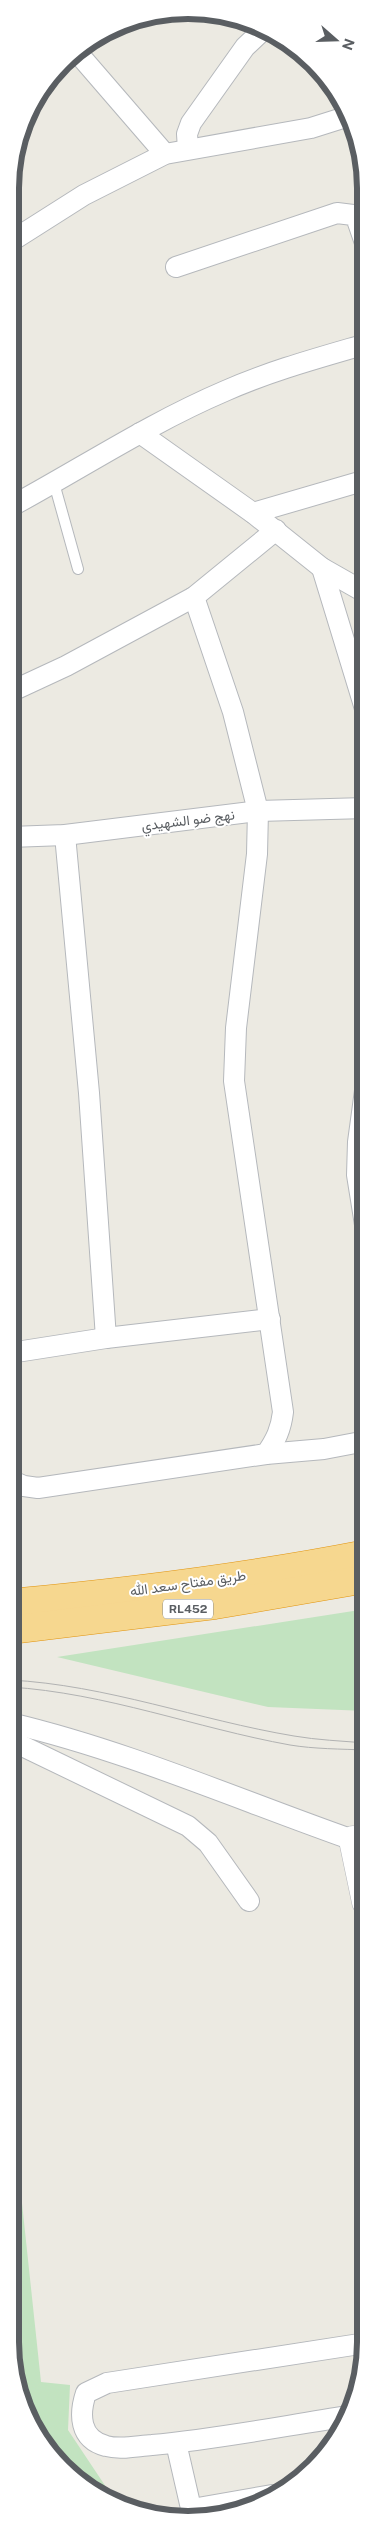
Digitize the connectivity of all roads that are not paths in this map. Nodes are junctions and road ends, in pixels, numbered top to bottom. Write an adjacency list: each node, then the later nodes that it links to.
1 (258, 34): 4 (street)
2 (81, 57): 5 (street)
3 (342, 118): 4 (street)
4 (188, 149): 5 (street)
5 (165, 154): 7 (street)
6 (357, 220): 8 (street)
7 (19, 236)
8 (176, 267)
9 (357, 347): 10 (street)
10 (140, 433): 11 (street); 14 (street)
11 (54, 483): 13 (street); 17 (lane)
12 (357, 483): 14 (street)
13 (19, 501)
14 (254, 513): 15 (street)
15 (276, 530): 16 (street); 19 (street)
16 (322, 568): 18 (street); 20 (street)
17 (78, 569)
18 (357, 588)
19 (194, 597): 21 (street); 23 (street)
20 (357, 683)
21 (19, 688)
22 (357, 808): 23 (street, نهج ضو الشهيدي)
23 (258, 811): 24 (street, نهج ضو الشهيدي); 26 (street)
24 (66, 834): 25 (street, نهج ضو الشهيدي); 27 (street)
25 (19, 837)
26 (270, 1319): 27 (street); 30 (street)
27 (106, 1338): 28 (street)
28 (19, 1352)
29 (357, 1442): 30 (street)
30 (266, 1454): 31 (street)
31 (19, 1484)
32 (357, 1556): 34 (highway, طريق مفتاح سعد الله / RL452)
33 (357, 1581): 35 (highway, طريق مفتاح سعد الله / RL452)
34 (19, 1602)
35 (19, 1629)
36 (19, 1726): 38 (street)
37 (19, 1744): 39 (street)
38 (357, 1841)
39 (249, 1901)
40 (357, 2344): 42 (street)
41 (340, 2417): 42 (street)
42 (176, 2442): 45 (street)
43 (240, 2502): 44 (street)
44 (205, 2510)
45 (192, 2511)

